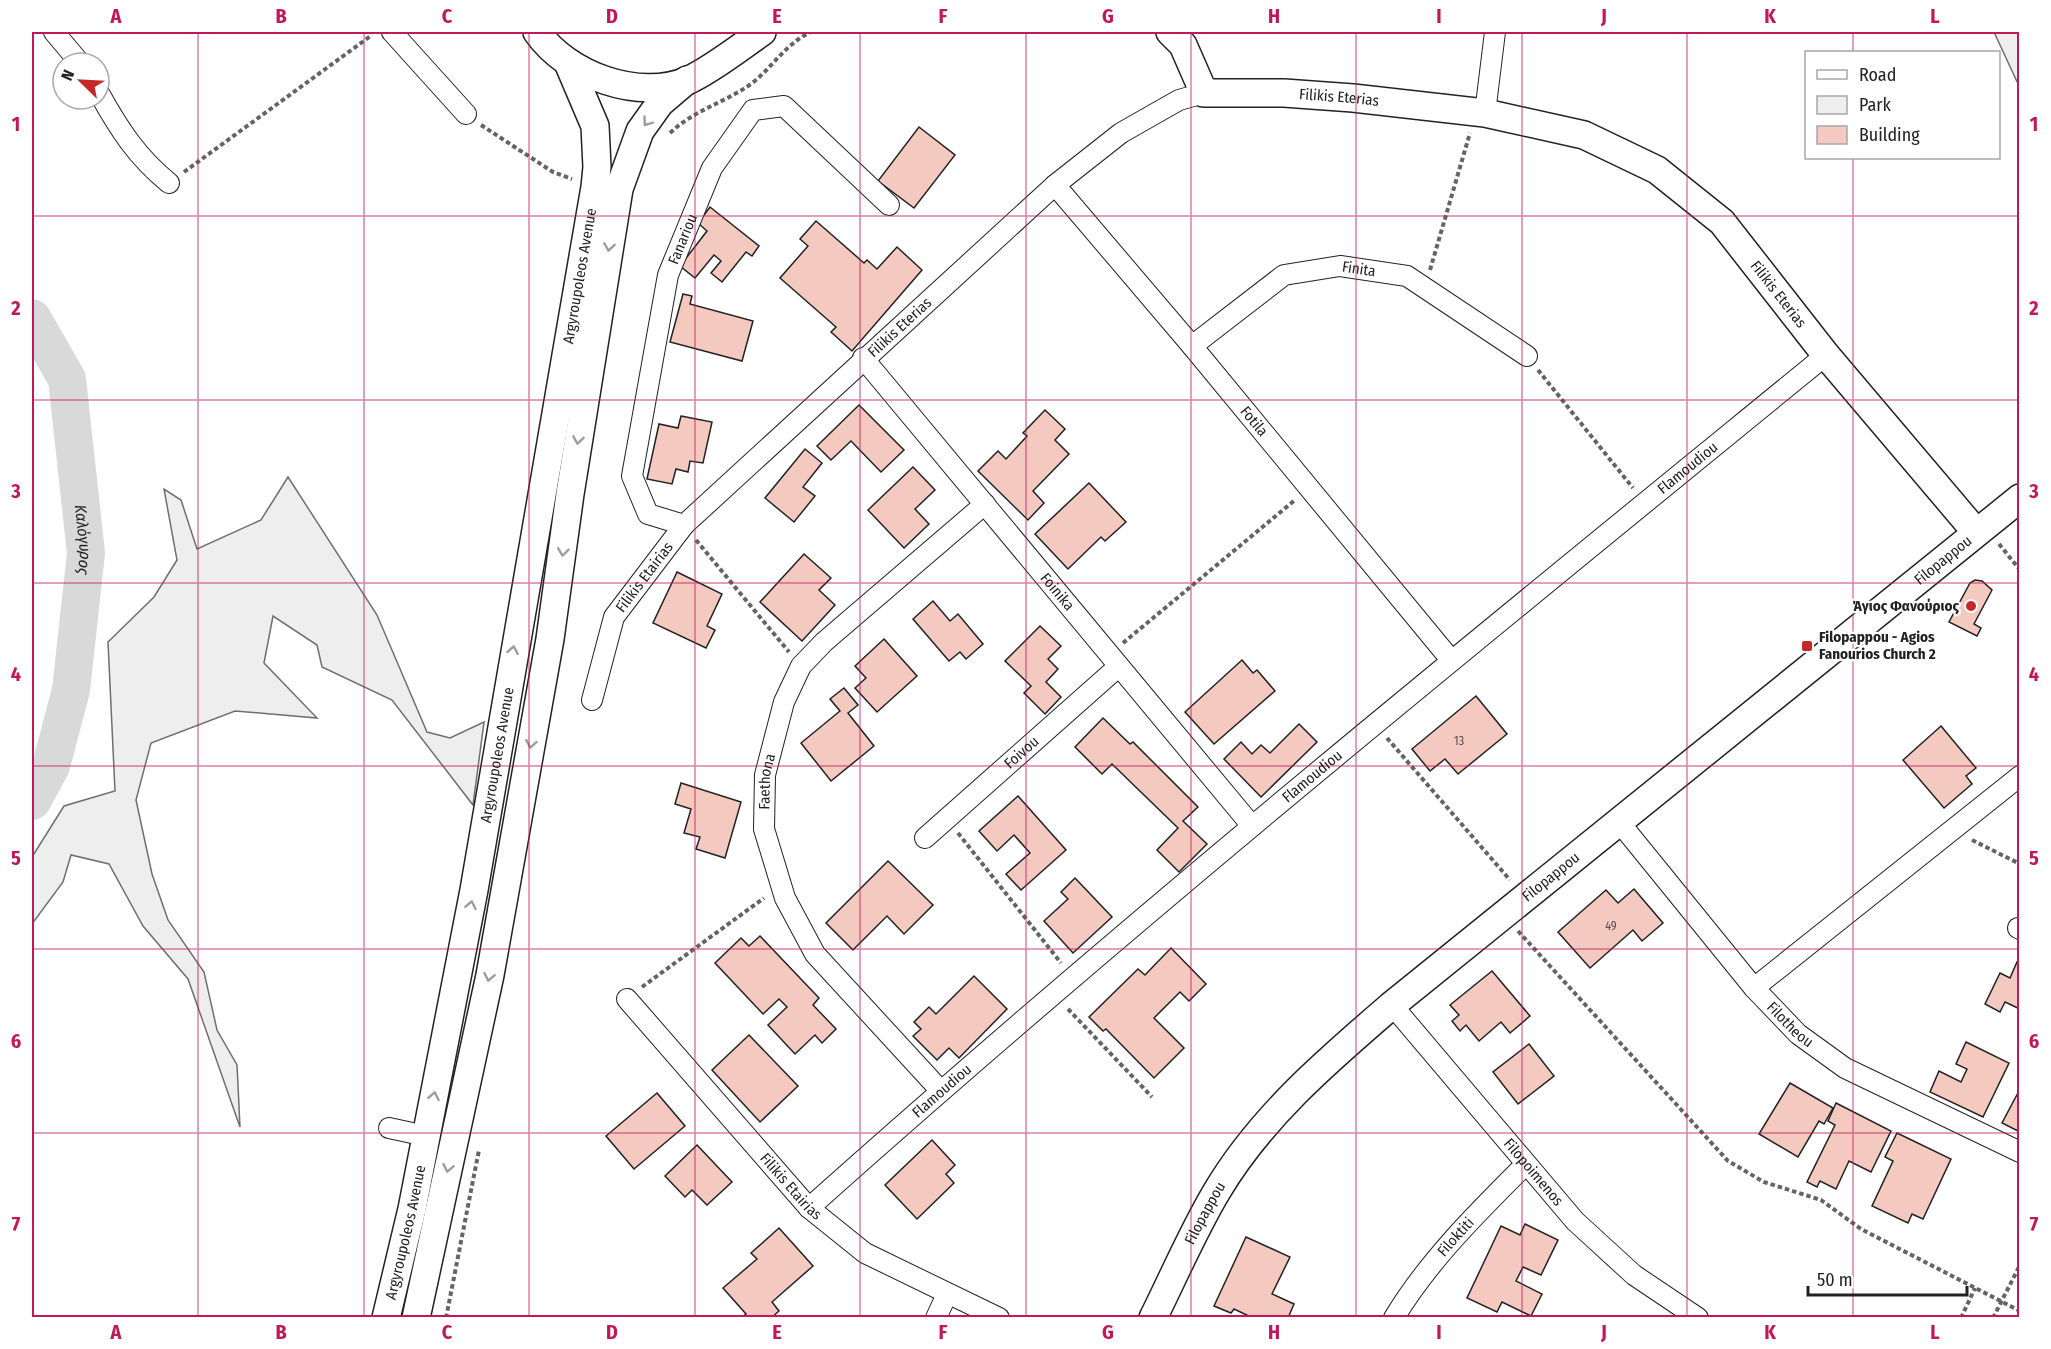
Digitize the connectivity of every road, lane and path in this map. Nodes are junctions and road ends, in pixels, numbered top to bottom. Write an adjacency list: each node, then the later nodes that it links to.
1 (54, 32): 9 (street)
2 (378, 32): 16 (path)
3 (392, 32): 15 (street)
4 (537, 32): 10 (main road)
5 (762, 32): 8 (main road)
6 (1170, 32): 12 (main road)
7 (1495, 32): 14 (street)
8 (744, 41): 11 (main road)
9 (70, 51)
10 (569, 65): 11 (main road); 18 (main road)
11 (687, 80): 18 (main road, one-way to 18)
12 (1204, 93): 14 (main road, Filikis Eterias); 17 (street, Filikis Eterias)
13 (109, 111): 16 (street)
14 (1480, 113): 20 (path); 22 (main road, Filikis Eterias)
15 (466, 114): 18 (path)
16 (169, 183)
17 (1055, 185): 21 (street, Fotila); 24 (street, Filikis Eterias)
18 (597, 186): 55 (main road, Argyroupoleos Avenue, one-way to 18); 65 (main road, Argyroupoleos Avenue, one-way to 65)
19 (889, 205): 29 (street, Fanariou)
20 (1425, 288): 21 (street, Finita); 23 (street, Finita)
21 (1192, 346): 25 (street, Fotila)
22 (1826, 355): 27 (street, Flamoudiou); 30 (main road, Filikis Eterias)
23 (1527, 356): 27 (path)
24 (863, 358): 28 (street, Foinika); 29 (street, Filikis Eterias)
25 (1309, 489): 32 (street, Fotila); 33 (path)
26 (2019, 498): 30 (main road, Filopappou)
27 (1644, 503): 32 (street, Flamoudiou)
28 (985, 504): 33 (street, Foinika); 34 (street, Faethona)
29 (684, 525): 34 (path); 35 (street, Filikis Etairias)
30 (1980, 529): 31 (path); 39 (main road, Filopappou)
31 (2019, 570)
32 (1451, 660): 36 (street, Flamoudiou)
33 (1114, 661): 38 (street, Foivou); 40 (street, Foinika)
34 (801, 666): 44 (street, Faethona)
35 (592, 700)
36 (1375, 724): 40 (street, Flamoudiou); 45 (path)
37 (2019, 776): 41 (street)
38 (947, 819): 42 (street, Foivou); 47 (path)
39 (1620, 823): 45 (main road, Filopappou); 48 (street, Filotheou)
40 (1252, 826): 47 (street, Flamoudiou)
41 (1952, 830): 43 (path); 48 (street)
42 (925, 838)
43 (2019, 864)
44 (781, 885): 50 (path); 52 (street, Faethona)
45 (1526, 898): 46 (main road, Filopappou)
46 (1504, 916): 51 (main road, Filopappou); 60 (path)
47 (1073, 978): 49 (street, Flamoudiou)
48 (1754, 988): 56 (street, Filotheou)
49 (1054, 994): 52 (street, Flamoudiou); 53 (path)
50 (627, 999): 58 (street, Filikis Etairias)
51 (1392, 1005): 57 (street, Filopoimenos); 68 (main road, Filopappou)
52 (940, 1090): 58 (street, Flamoudiou)
53 (1152, 1097)
54 (388, 1128): 55 (street)
55 (426, 1136): 64 (main road, Argyroupoleos Avenue)
56 (2019, 1152)
57 (1526, 1164): 69 (street, Filoktiti); 70 (street, Filopoimenos)
58 (809, 1208): 61 (street, Filikis Etairias)
59 (2019, 1265): 62 (path)
60 (1975, 1288): 62 (path); 71 (path)
61 (947, 1294): 66 (street); 67 (street, Filikis Etairias)
62 (2001, 1302): 63 (path); 72 (path)
63 (2019, 1311)
64 (386, 1317)
65 (416, 1317)
66 (936, 1317)
67 (999, 1317)
68 (1153, 1317)
69 (1394, 1317)
70 (1698, 1317)
71 (1961, 1317)
72 (1994, 1317)

